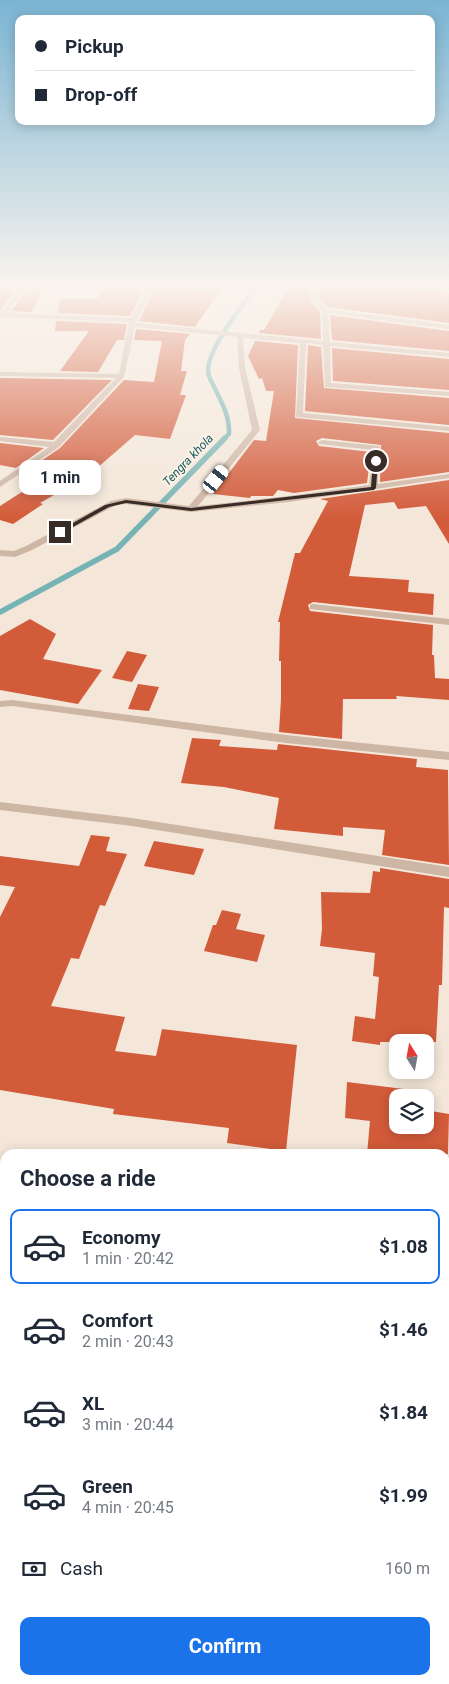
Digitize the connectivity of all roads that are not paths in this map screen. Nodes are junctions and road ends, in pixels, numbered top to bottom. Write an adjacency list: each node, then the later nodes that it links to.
1 (124, 364): 6 (street)
2 (242, 364): 15 (street)
3 (302, 364): 8 (street)
4 (327, 364): 7 (street)
5 (0, 374): 6 (street)
6 (122, 376): 11 (street)
7 (449, 394)
8 (449, 429)
9 (0, 439): 11 (street)
10 (322, 442): 14 (street)
11 (56, 445): 13 (street)
12 (449, 476): 14 (street)
13 (0, 485)
14 (374, 488): 15 (street)
15 (191, 510): 16 (street)
16 (0, 553)
17 (313, 608): 18 (street)
18 (449, 622)
19 (0, 704): 20 (street)
20 (449, 756)
21 (0, 806): 22 (street)
22 (449, 872)

